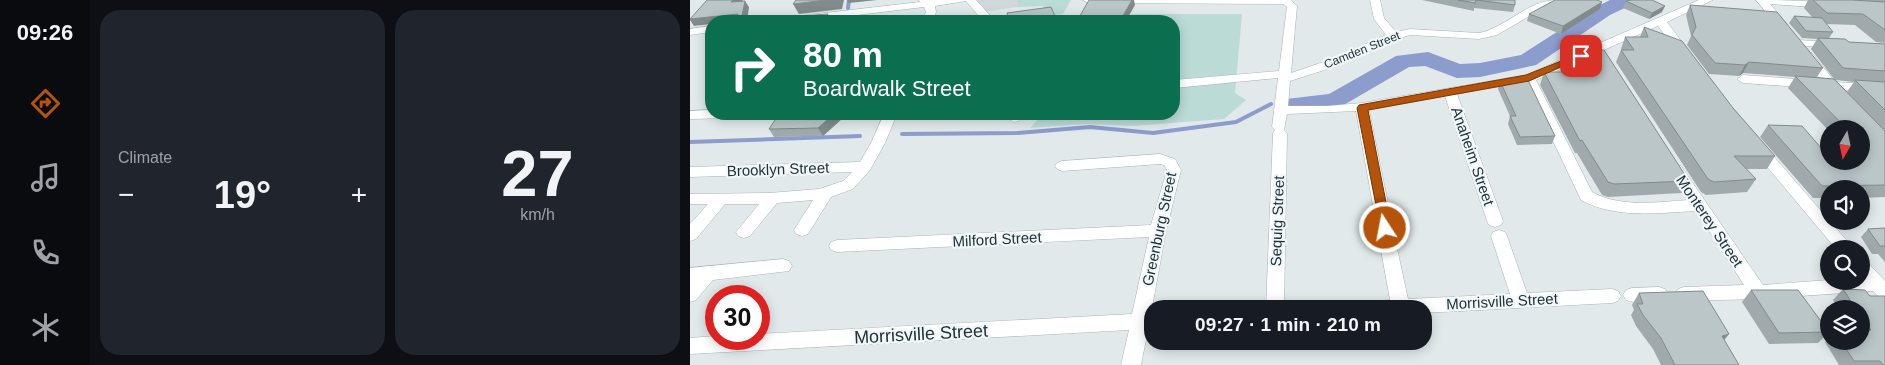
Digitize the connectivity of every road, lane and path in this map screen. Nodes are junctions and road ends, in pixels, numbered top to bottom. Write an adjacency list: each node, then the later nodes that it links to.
1 (961, 0): 8 (street)
2 (970, 0): 12 (street)
3 (1089, 0): 20 (street, Sequig Street)
4 (1375, 0): 16 (street)
5 (1552, 0): 16 (street, Camden Street)
6 (1708, 0): 13 (street)
7 (1761, 0): 9 (street); 17 (street)
8 (926, 2): 10 (street); 11 (street)
9 (1837, 5)
10 (862, 15)
11 (930, 15)
12 (984, 15)
13 (1660, 21): 19 (street); 21 (street)
14 (705, 30): 15 (street)
15 (690, 32)
16 (1393, 36): 20 (street, Camden Street)
17 (1798, 44): 18 (street); 24 (street)
18 (1846, 46)
19 (1696, 69)
20 (1285, 76): 23 (street, Camden Street); 29 (street, Sequig Street)
21 (1529, 78): 26 (street); 42 (street)
22 (1742, 79): 24 (street)
23 (1180, 84)
24 (1831, 86): 25 (street); 27 (street)
25 (1885, 90)
26 (1450, 92): 28 (street); 61 (street, Anaheim Street)
27 (1845, 101)
28 (1362, 108): 29 (street); 60 (street)
29 (1280, 110): 59 (street, Sequig Street)
30 (690, 115): 31 (street)
31 (705, 115)
32 (887, 120): 36 (street)
33 (1751, 138): 47 (street)
34 (1667, 156): 42 (street, Monterey Street)
35 (1062, 166): 44 (street, Greenburg Street)
36 (865, 167): 37 (street, Brooklyn Street); 38 (street)
37 (690, 172)
38 (825, 194): 39 (street); 43 (street)
39 (773, 197): 40 (street); 45 (street)
40 (722, 198): 41 (street); 46 (street)
41 (690, 199)
42 (1699, 206): 54 (street, Monterey Street)
43 (802, 230)
44 (1158, 231): 48 (street, Milford Street); 58 (street, Greenburg Street)
45 (744, 232)
46 (690, 235)
47 (1838, 240)
48 (836, 246)
49 (783, 266): 50 (street)
50 (708, 273): 51 (street); 55 (street)
51 (690, 275)
52 (1870, 276): 53 (street)
53 (1881, 288): 54 (street)
54 (1758, 292): 56 (street)
55 (690, 295)
56 (1632, 295)
57 (1612, 296): 61 (street, Morrisville Street)
58 (1149, 300)
59 (1275, 300)
60 (1399, 300)
61 (1521, 300): 62 (street, Morrisville Street)
62 (1432, 304)
63 (1144, 321): 65 (street, Morrisville Street)
64 (1144, 327): 66 (street, Greenburg Street)
65 (690, 346)
66 (1131, 365)

